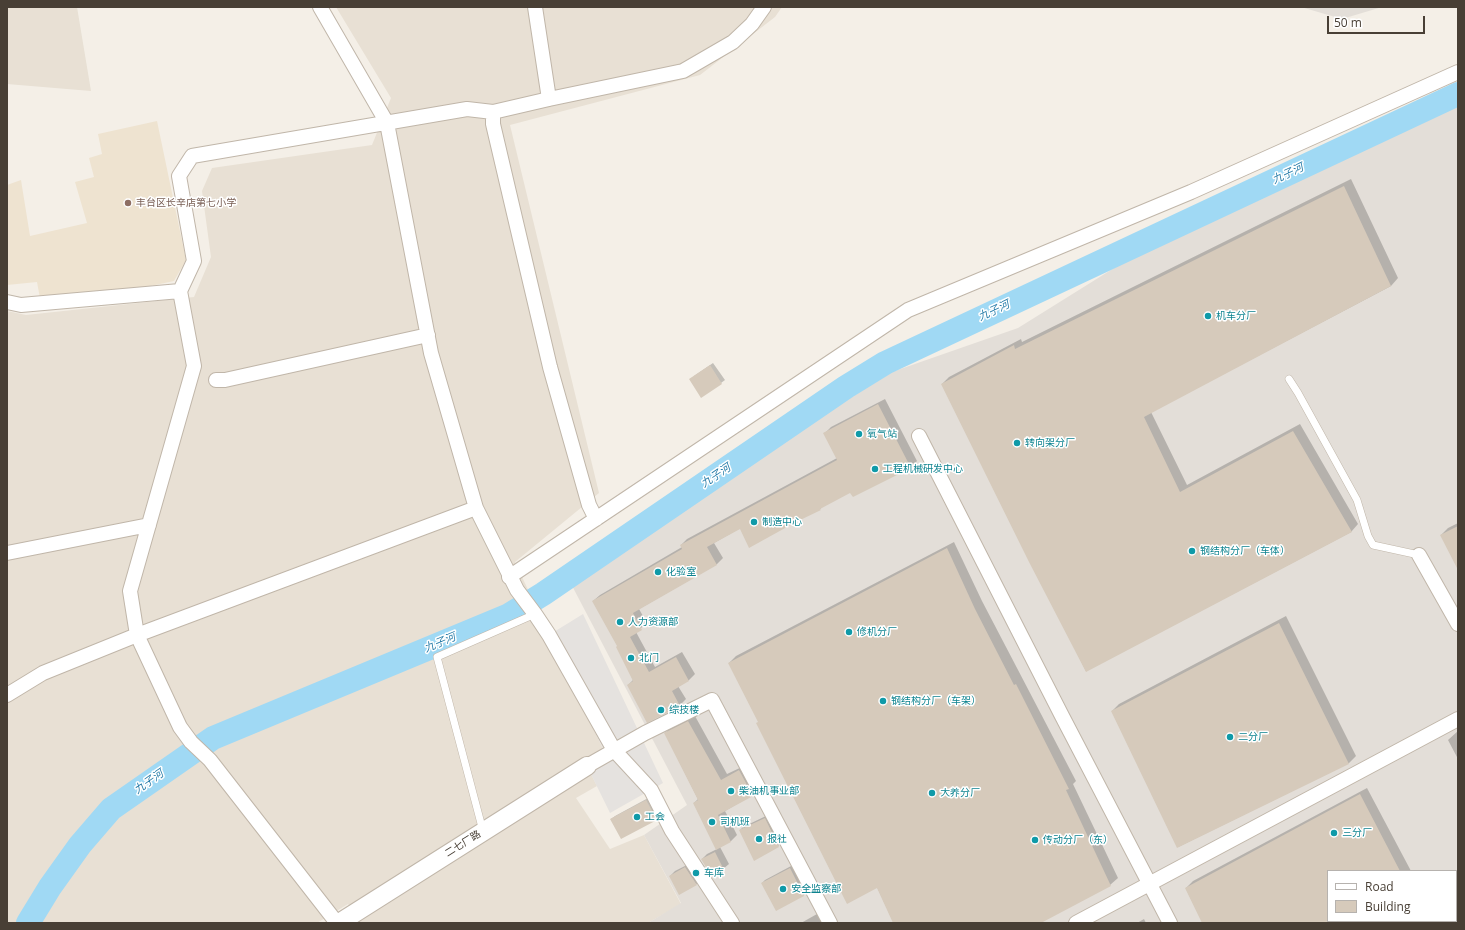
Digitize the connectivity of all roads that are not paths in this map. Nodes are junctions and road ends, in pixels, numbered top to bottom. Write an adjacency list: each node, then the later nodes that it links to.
1 (320, 7): 7 (street)
2 (535, 7): 5 (street)
3 (764, 7): 5 (street)
4 (1458, 72): 15 (street)
5 (549, 99): 6 (street)
6 (493, 112): 7 (street); 15 (street)
7 (387, 123): 8 (street); 10 (street)
8 (180, 291): 9 (street); 16 (street)
9 (7, 302)
10 (428, 335): 12 (street); 14 (street)
11 (1289, 379): 18 (lane)
12 (216, 380)
13 (920, 436): 28 (street)
14 (476, 508): 19 (street); 22 (street)
15 (596, 519): 19 (street)
16 (149, 525): 17 (street); 22 (street)
17 (7, 553)
18 (1419, 555): 21 (street)
19 (510, 577): 20 (street)
20 (535, 614): 25 (street); 27 (lane)
21 (1458, 624)
22 (137, 635): 23 (street); 29 (street)
23 (7, 695)
24 (1458, 719): 28 (street)
25 (614, 750): 26 (street); 30 (street); 31 (street)
26 (587, 766): 27 (street, 二七厂路)
27 (483, 832): 29 (street, 二七厂路)
28 (1150, 884): 32 (street); 33 (street)
29 (338, 923)
30 (732, 923)
31 (830, 923)
32 (1076, 923)
33 (1170, 923)

